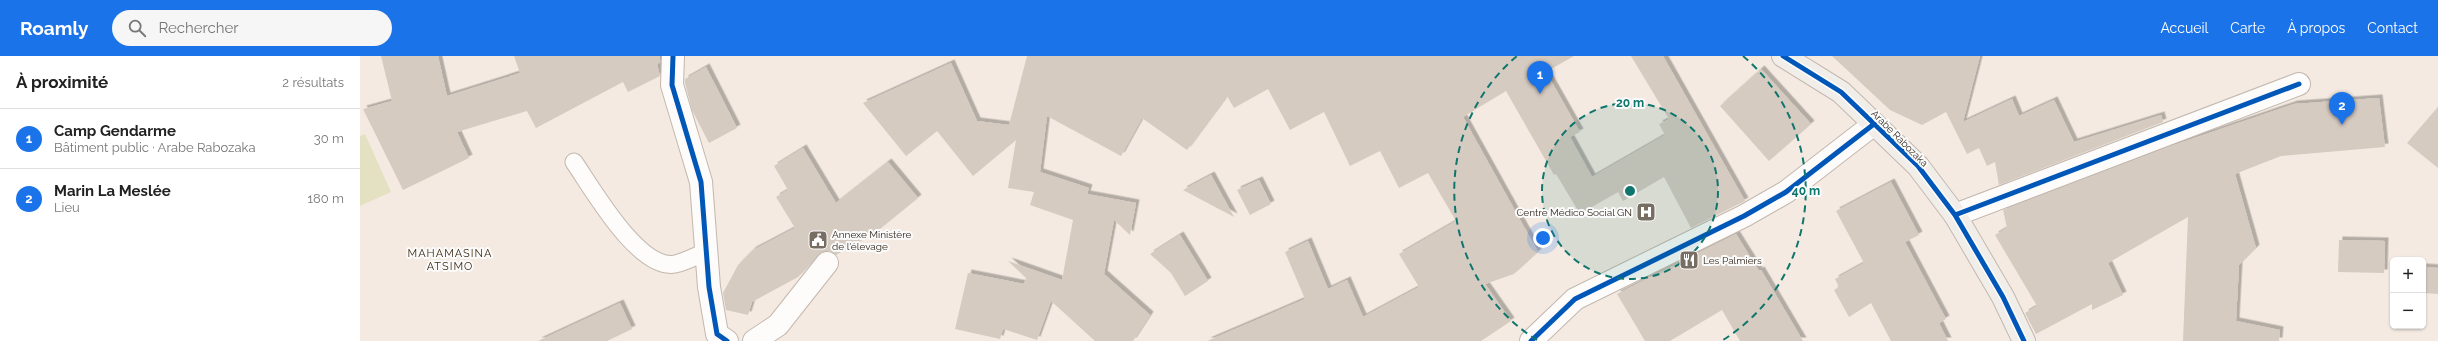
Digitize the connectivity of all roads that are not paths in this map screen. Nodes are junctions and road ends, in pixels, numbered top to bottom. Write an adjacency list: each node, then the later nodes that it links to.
1 (673, 56): 7 (street)
2 (1784, 56): 4 (street, Arabe Rabozaka)
3 (2299, 84): 6 (street)
4 (1874, 124): 6 (street, Arabe Rabozaka); 11 (street)
5 (574, 162): 7 (lane)
6 (1955, 215): 12 (street, Arabe Rabozaka)
7 (706, 252): 9 (street)
8 (827, 263): 10 (street)
9 (727, 341)
10 (754, 341)
11 (1531, 341)
12 (2024, 341)

